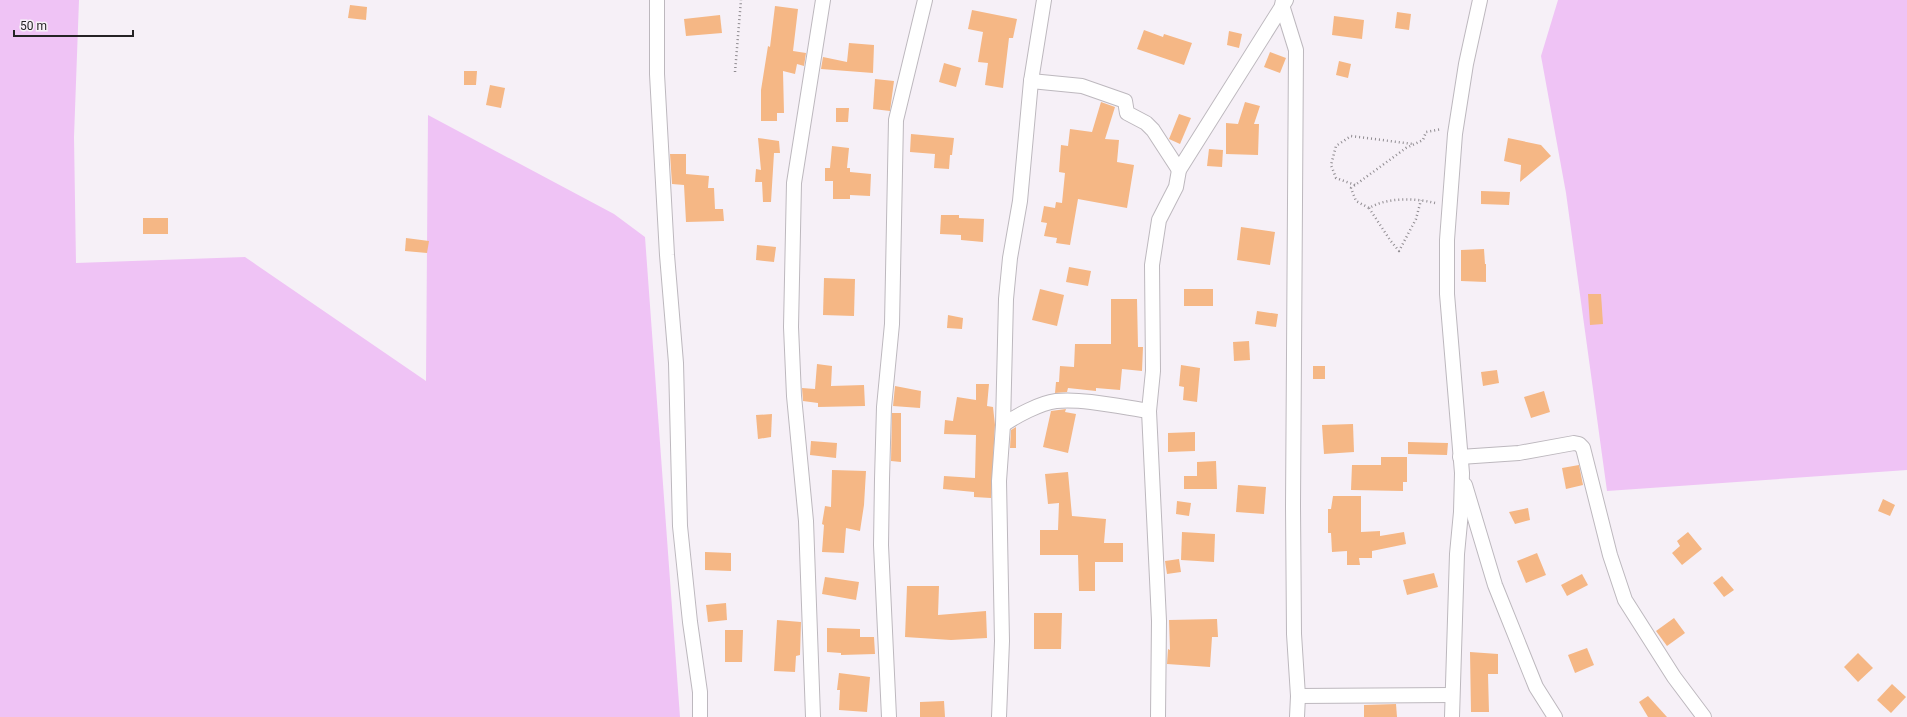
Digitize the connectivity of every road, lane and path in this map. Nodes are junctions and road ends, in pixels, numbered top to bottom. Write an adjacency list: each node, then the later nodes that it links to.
1 (657, 0): 23 (street)
2 (741, 0): 8 (path)
3 (823, 0): 24 (street)
4 (925, 0): 25 (street)
5 (1044, 0): 9 (street)
6 (1480, 0): 10 (street)
7 (1283, 2): 12 (street); 22 (street)
8 (735, 72)
9 (1031, 81): 12 (street); 18 (street)
10 (1456, 125): 11 (path); 16 (street)
11 (1414, 144): 13 (path); 13 (path)
12 (1179, 170): 17 (street)
13 (1355, 185): 15 (path)
14 (1421, 200): 15 (path); 15 (path); 16 (path)
15 (1369, 208)
16 (1449, 208): 19 (street)
17 (1149, 411): 18 (street); 27 (street)
18 (1003, 425): 26 (street)
19 (1460, 457): 20 (street); 31 (street)
20 (1462, 473): 21 (street); 30 (street)
21 (1452, 695): 22 (street); 29 (street)
22 (1298, 696): 28 (street)
23 (700, 717)
24 (813, 717)
25 (889, 717)
26 (999, 717)
27 (1158, 717)
28 (1297, 717)
29 (1452, 717)
30 (1555, 717)
31 (1704, 717)

